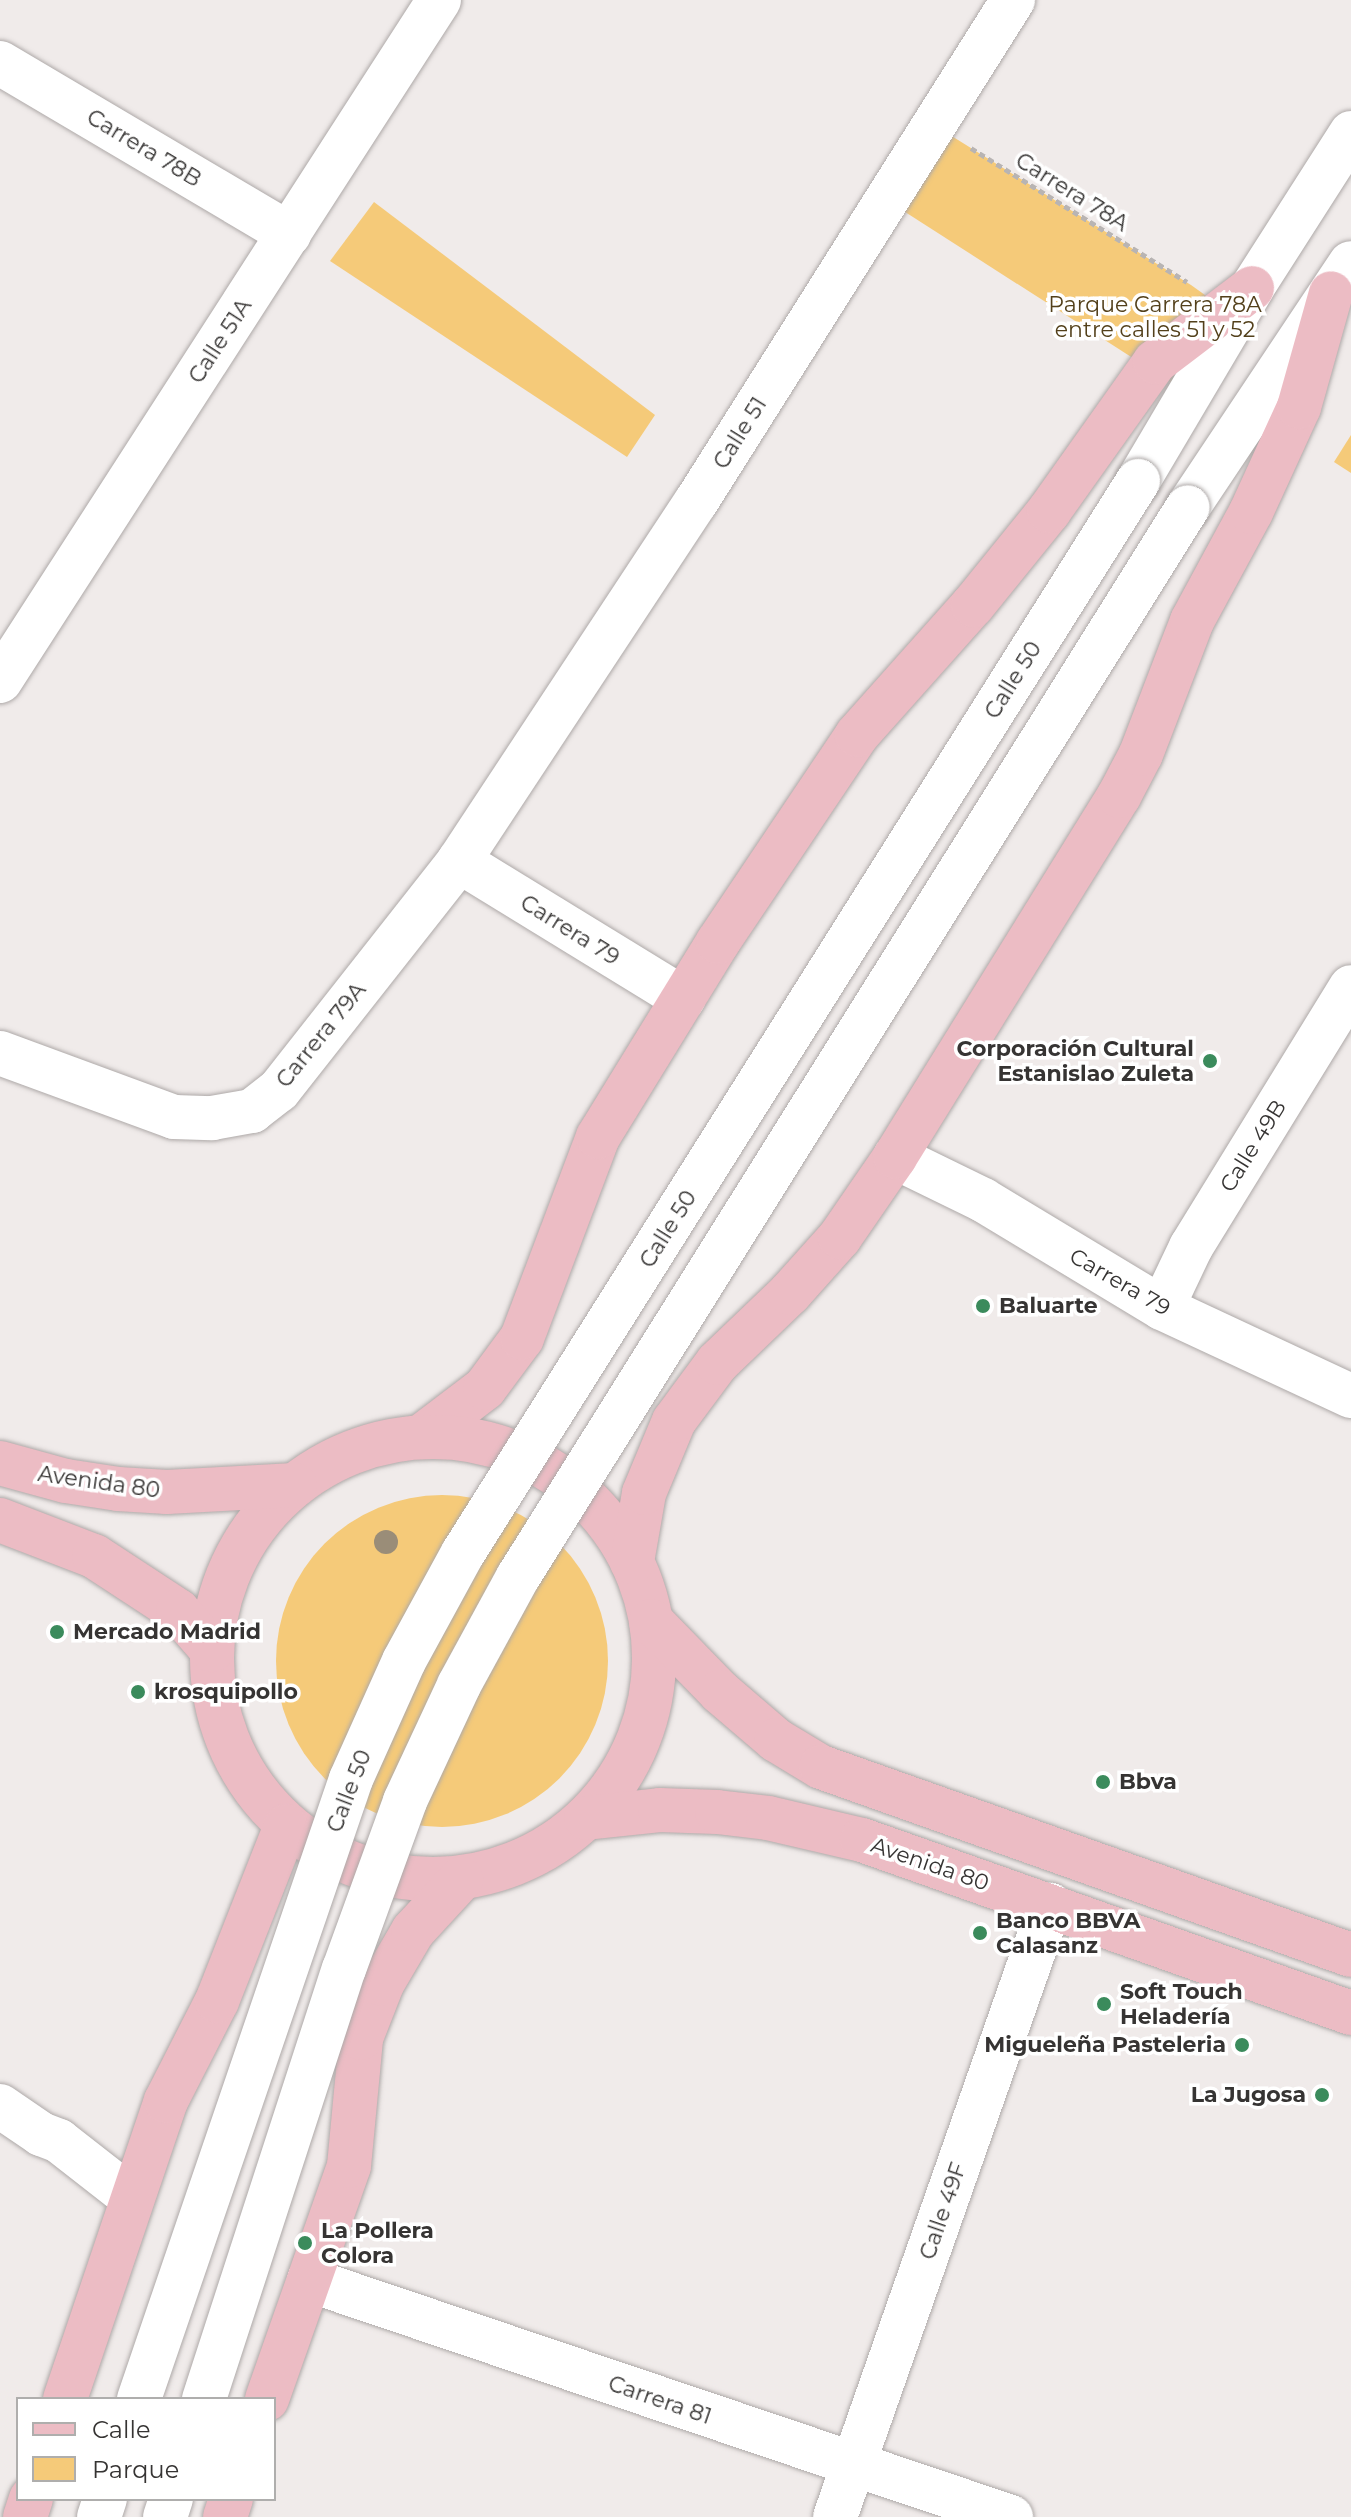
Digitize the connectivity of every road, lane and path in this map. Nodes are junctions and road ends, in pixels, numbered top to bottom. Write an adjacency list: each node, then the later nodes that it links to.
1 (439, 0): 6 (street, Calle 51A)
2 (1013, 0): 4 (street, Calle 51)
3 (0, 63): 6 (street, Carrera 78B)
4 (937, 125): 8 (path, Carrera 78A); 11 (street, Calle 51)
5 (1351, 133): 9 (street, Calle 50)
6 (289, 234): 10 (street, Calle 51A)
7 (1341, 278): 15 (main road); 36 (street, bridge)
8 (1191, 285)
9 (1252, 288): 13 (main road); 35 (street, Calle 50, bridge)
10 (0, 681)
11 (459, 861): 13 (street, Carrera 79); 14 (street, Carrera 79A)
12 (1351, 987): 16 (street, Calle 49B)
13 (683, 998): 18 (main road)
14 (0, 1053)
15 (895, 1157): 16 (street, Carrera 79); 22 (main road)
16 (1162, 1308): 17 (street, Carrera 79)
17 (1351, 1396)
18 (422, 1436): 20 (main road); 22 (main road)
19 (0, 1463): 20 (main road, Avenida 80)
20 (295, 1485): 24 (main road)
21 (0, 1520): 24 (main road)
22 (632, 1562): 23 (main road)
23 (651, 1621): 25 (main road); 29 (main road)
24 (212, 1650): 26 (main road)
25 (586, 1818): 27 (main road); 28 (main road, Avenida 80)
26 (286, 1826): 27 (main road); 32 (main road)
27 (461, 1879): 33 (main road)
28 (1050, 1905): 30 (main road, Avenida 80); 38 (street, Calle 49F)
29 (1351, 1955)
30 (1351, 2013)
31 (0, 2106): 32 (street)
32 (132, 2198): 34 (main road)
33 (309, 2280): 37 (main road); 38 (street, Carrera 81)
34 (66, 2397)
35 (140, 2397)
36 (205, 2397)
37 (268, 2397)
38 (854, 2465): 39 (street, Calle 49F); 40 (street, Carrera 81)
39 (835, 2517)
40 (1011, 2517)

